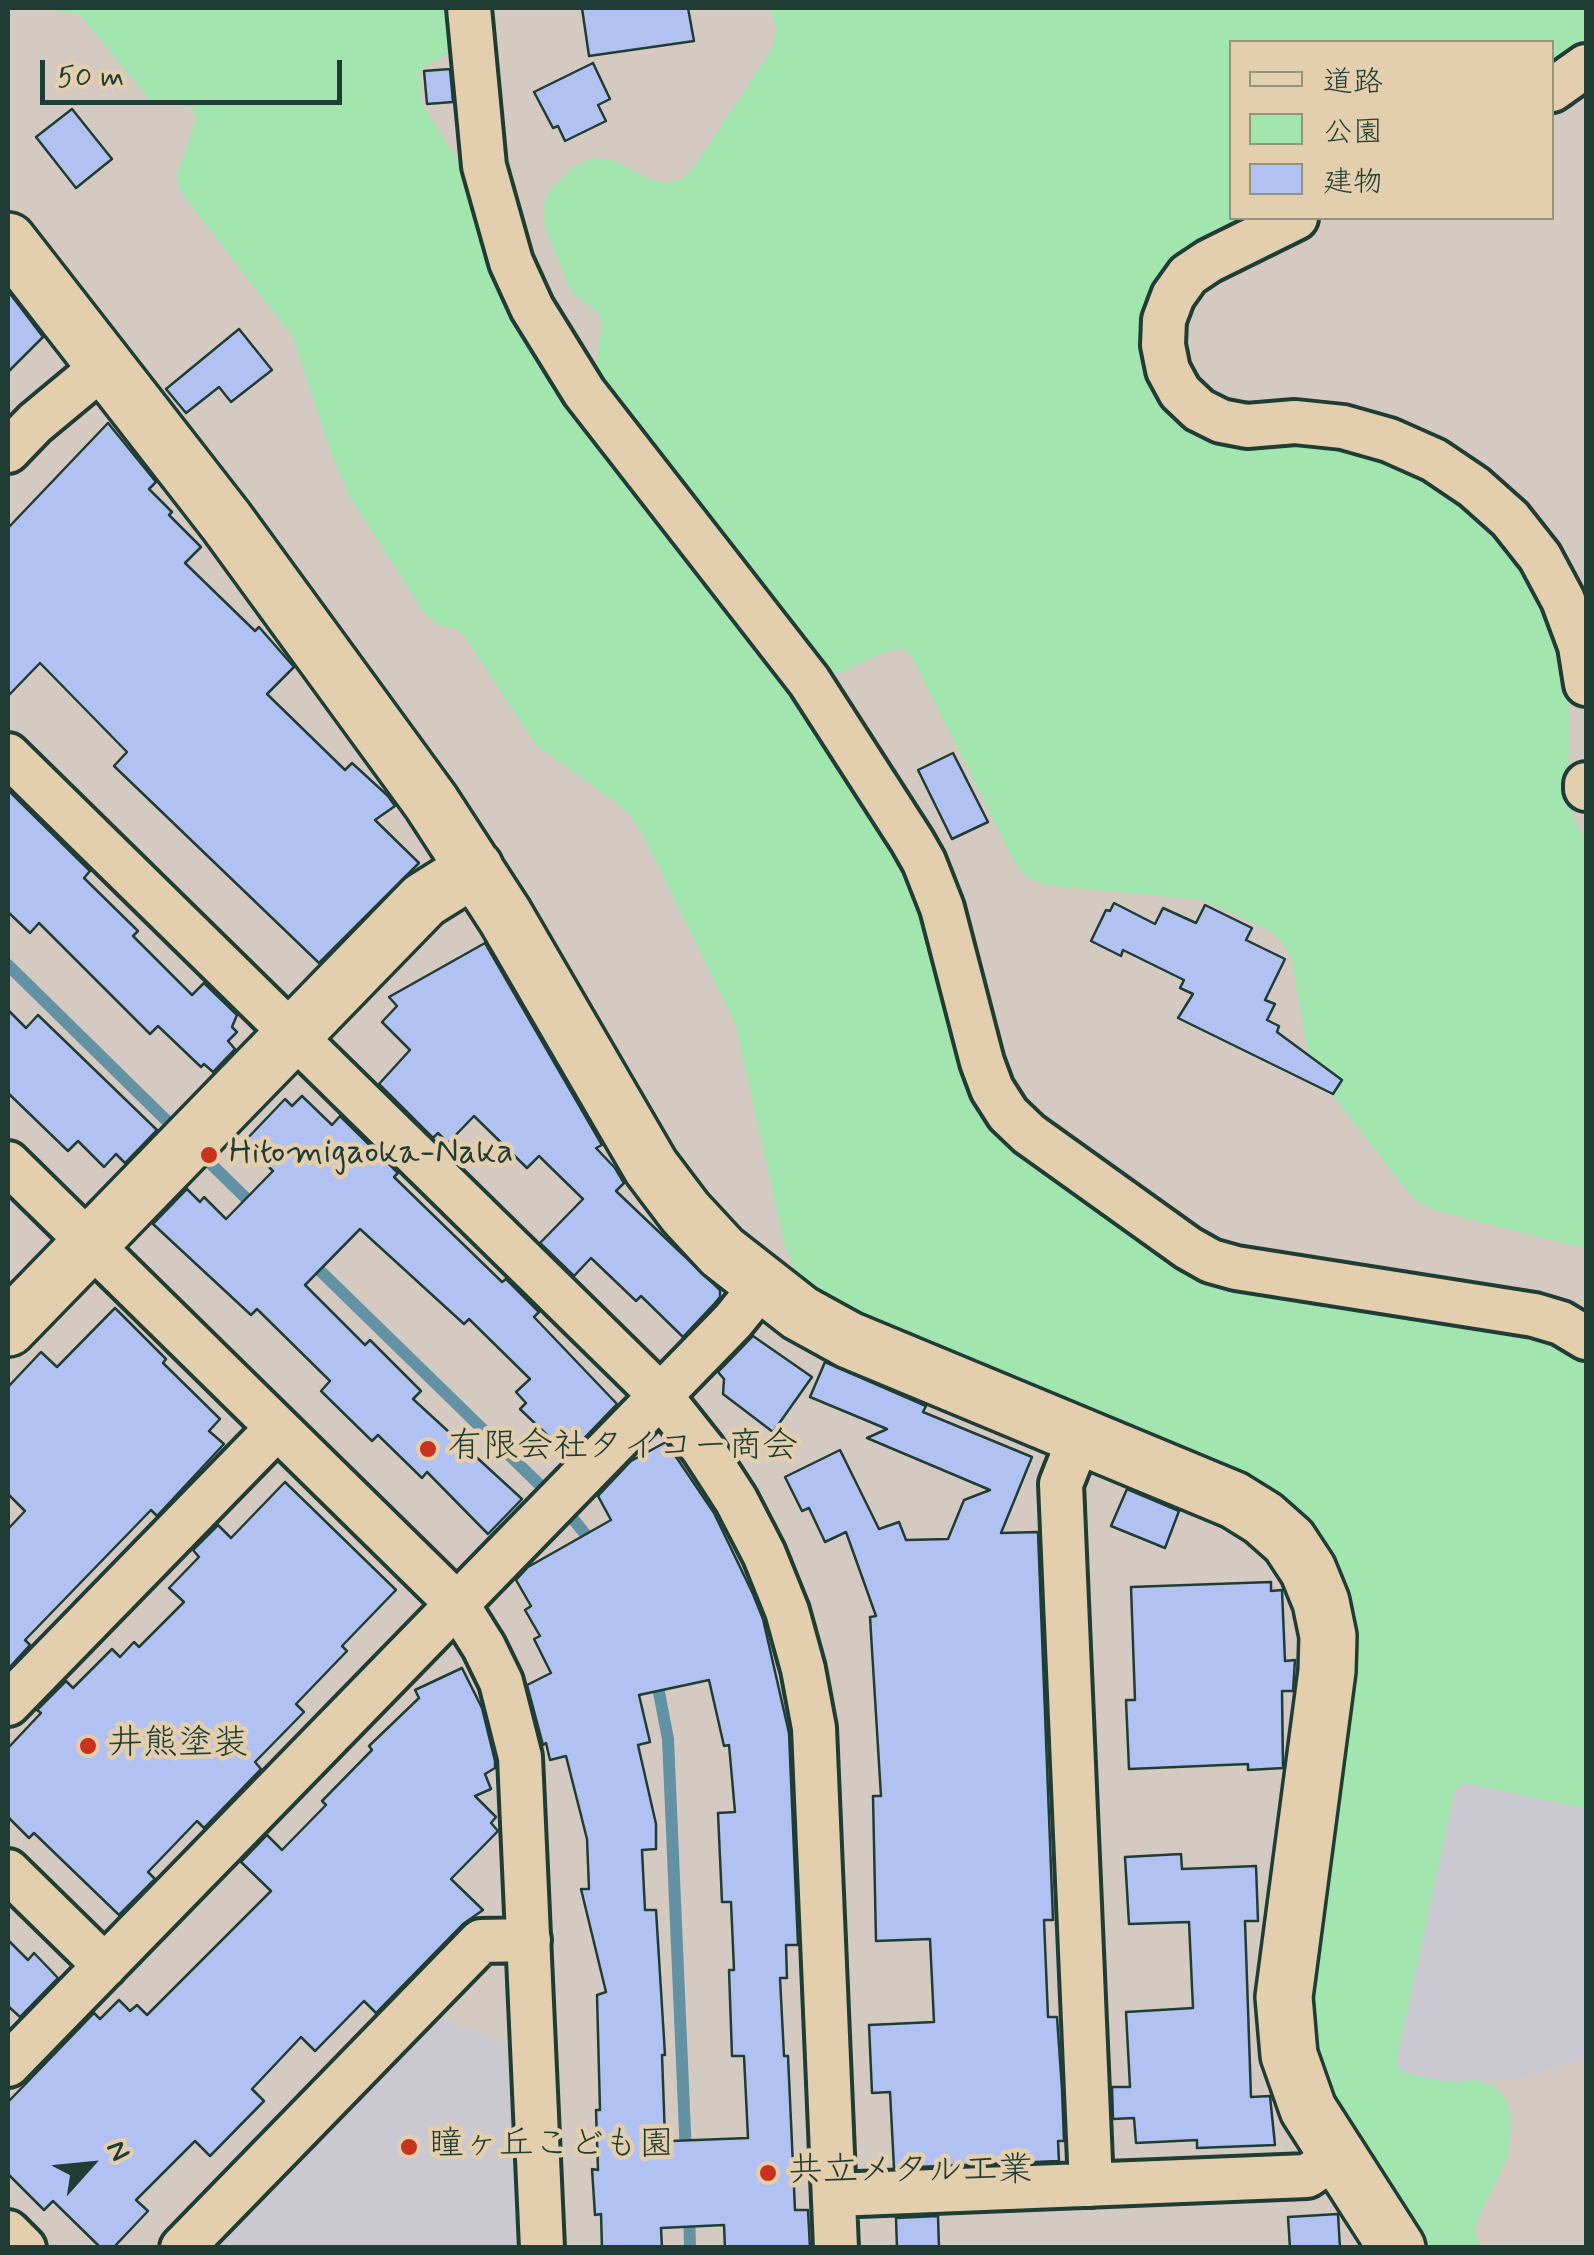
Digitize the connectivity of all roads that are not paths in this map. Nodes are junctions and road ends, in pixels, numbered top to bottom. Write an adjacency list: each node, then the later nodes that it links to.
1 (469, 8): 16 (street)
2 (1586, 66): 3 (street)
3 (1554, 89)
4 (1292, 220): 8 (street)
5 (8, 241): 6 (street)
6 (106, 364): 7 (street); 10 (street)
7 (17, 423)
8 (1586, 684)
9 (8, 755): 11 (street)
10 (475, 868): 11 (street); 14 (street)
11 (293, 1035): 13 (street); 17 (street)
12 (8, 1164): 13 (street)
13 (90, 1244): 15 (street); 18 (street)
14 (762, 1286): 17 (street); 19 (street)
15 (8, 1328)
16 (1586, 1338)
17 (660, 1395): 20 (street); 28 (street)
18 (277, 1428): 20 (street); 21 (street)
19 (1080, 1436): 26 (street); 27 (street)
20 (457, 1604): 23 (street); 24 (street)
21 (8, 1704)
22 (8, 1871): 24 (street)
23 (529, 1940): 31 (street); 32 (street)
24 (104, 1966): 25 (street)
25 (8, 2065)
26 (1337, 2156): 27 (street); 34 (street)
27 (1091, 2185): 28 (street)
28 (834, 2195): 33 (street)
29 (8, 2232): 30 (street)
30 (24, 2248)
31 (182, 2248)
32 (542, 2248)
33 (836, 2248)
34 (1397, 2248)

